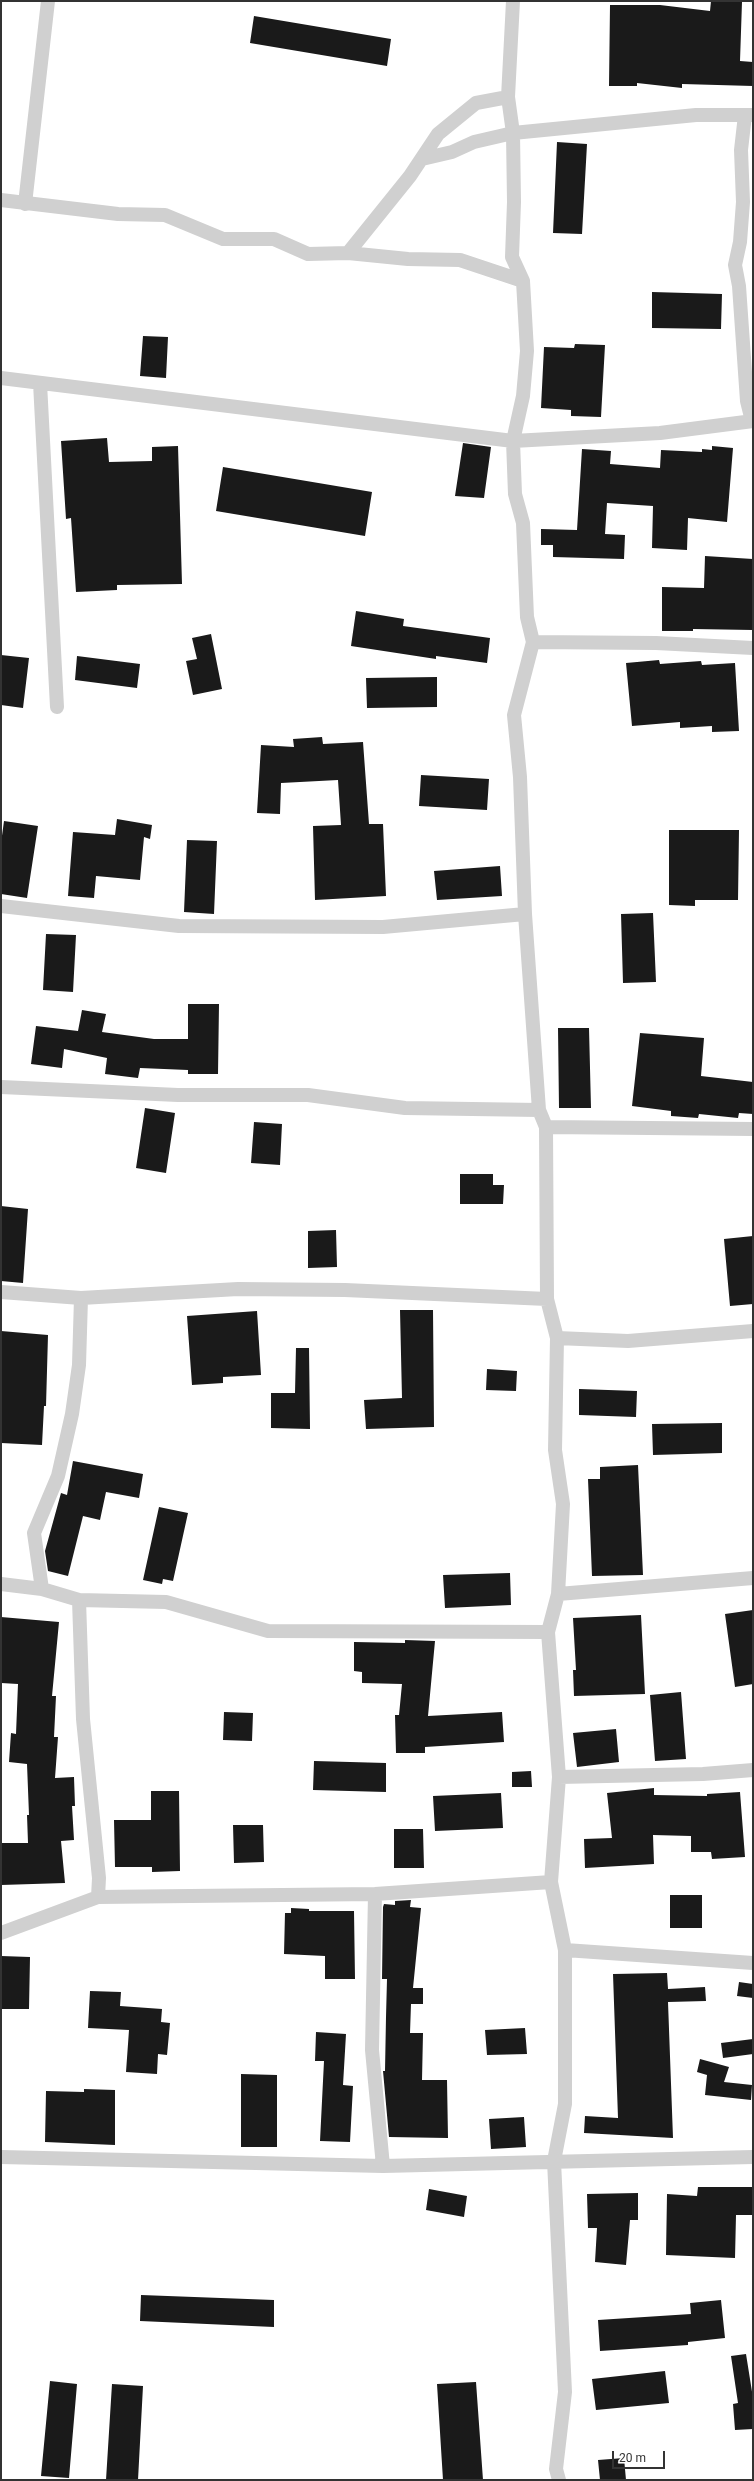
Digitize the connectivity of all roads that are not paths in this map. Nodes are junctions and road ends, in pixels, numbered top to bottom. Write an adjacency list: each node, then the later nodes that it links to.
1 (48, 1): 8 (street)
2 (513, 1): 3 (street)
3 (508, 97): 5 (street); 6 (street)
4 (749, 115): 5 (street); 13 (street)
5 (513, 133): 6 (street); 10 (street)
6 (422, 159): 9 (street)
7 (1, 200): 8 (street)
8 (25, 204): 9 (street)
9 (348, 253): 10 (street)
10 (523, 281): 14 (street)
11 (1, 378): 12 (street)
12 (40, 383): 14 (street); 17 (street)
13 (752, 421): 14 (street)
14 (514, 441): 15 (street)
15 (533, 642): 16 (street); 19 (street)
16 (753, 648)
17 (57, 707)
18 (1, 906): 19 (street)
19 (525, 914): 21 (street)
20 (1, 1087): 21 (street)
21 (539, 1110): 22 (street)
22 (546, 1127): 23 (street); 26 (street)
23 (753, 1129)
24 (1, 1292): 25 (street)
25 (81, 1298): 26 (street); 31 (street)
26 (547, 1299): 28 (street)
27 (753, 1331): 28 (street)
28 (557, 1338): 32 (street)
29 (753, 1578): 32 (street)
30 (1, 1584): 31 (street)
31 (42, 1589): 33 (street)
32 (558, 1594): 34 (street)
33 (79, 1600): 34 (street); 39 (street)
34 (548, 1632): 36 (street)
35 (753, 1770): 36 (street)
36 (558, 1777): 37 (street)
37 (551, 1882): 38 (street); 41 (street)
38 (375, 1894): 39 (street); 46 (street)
39 (98, 1897): 40 (street)
40 (1, 1933)
41 (565, 1950): 42 (street); 45 (street)
42 (753, 1963)
43 (1, 2157): 46 (street)
44 (753, 2157): 45 (street)
45 (554, 2161): 46 (street); 47 (street)
46 (382, 2166)
47 (559, 2480)

